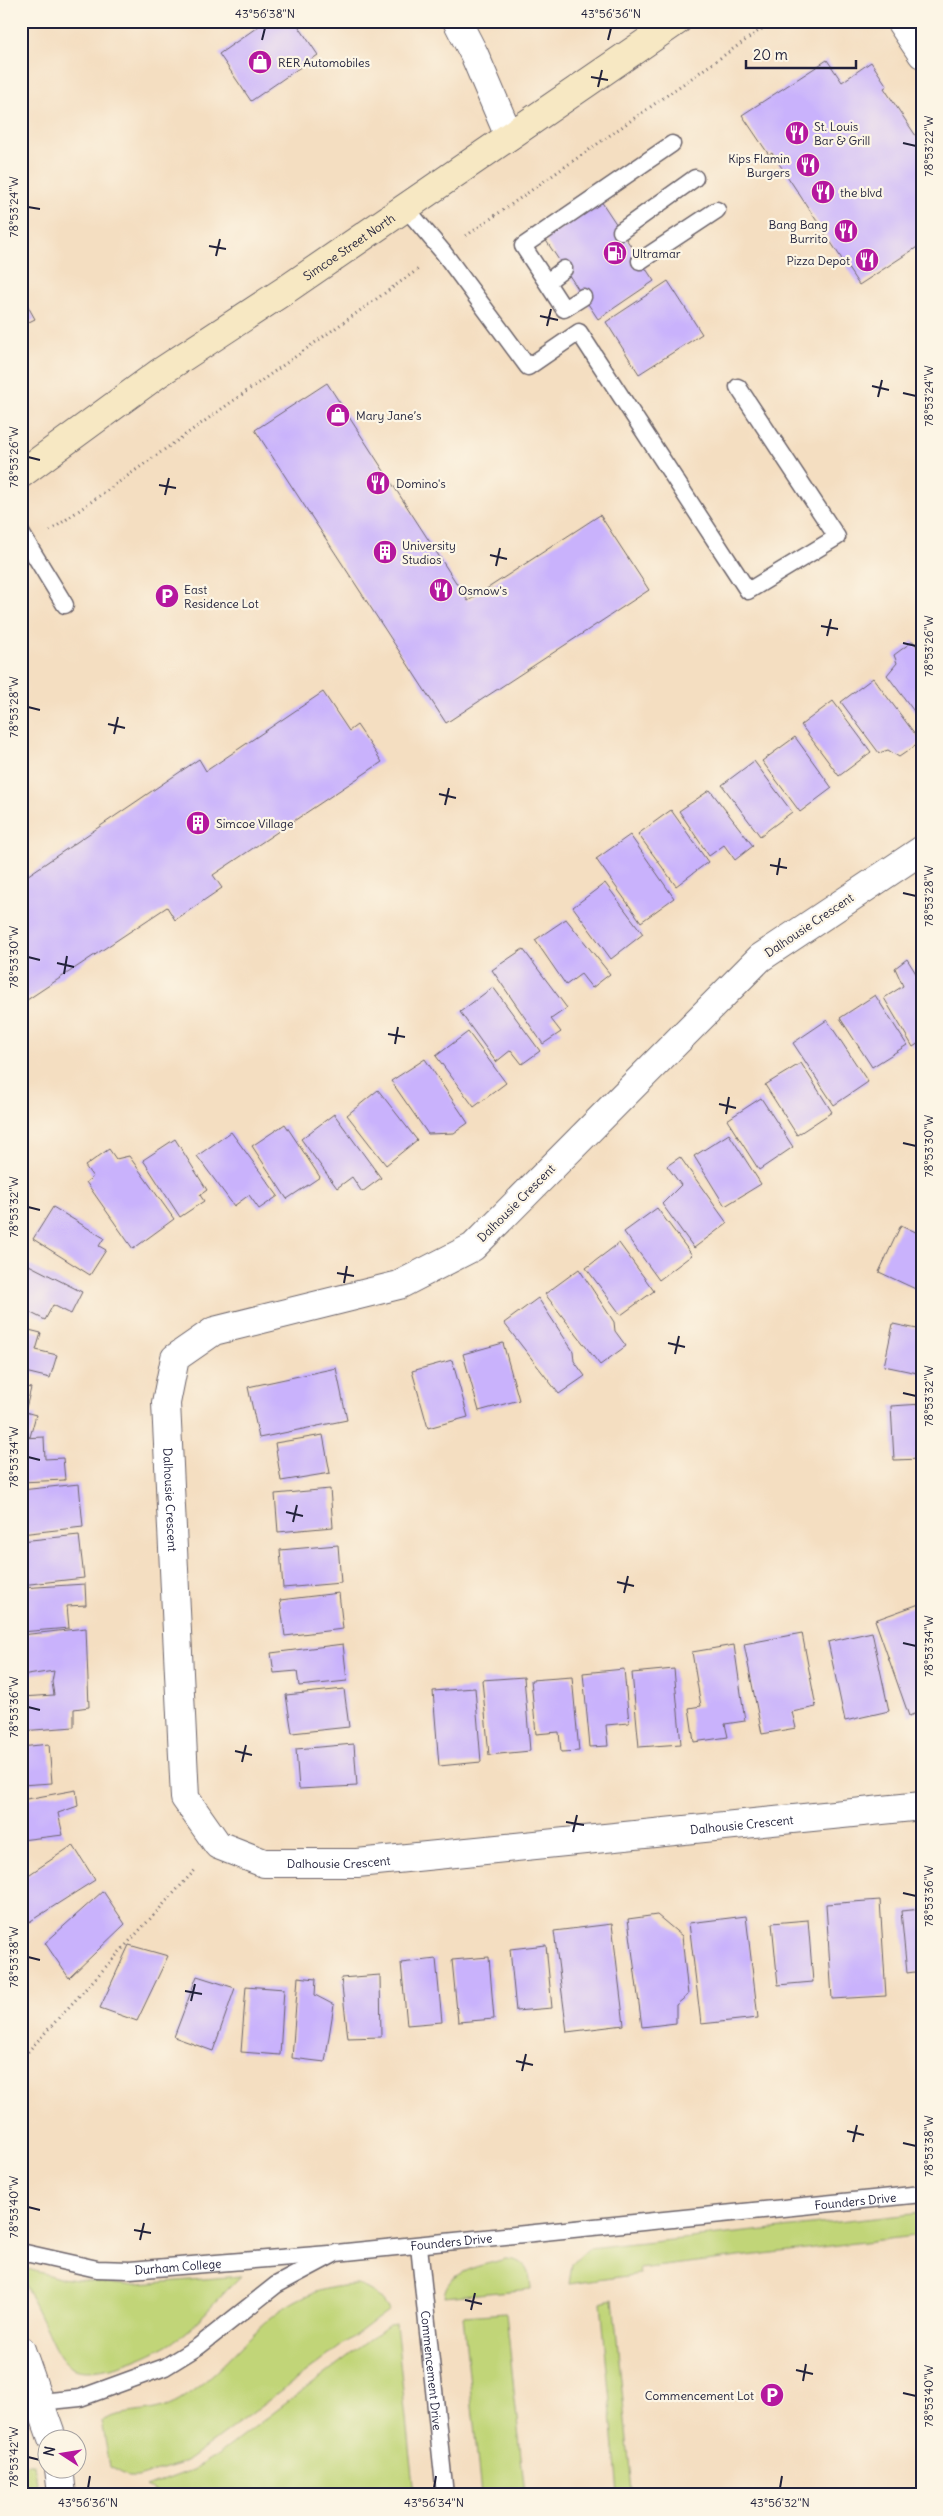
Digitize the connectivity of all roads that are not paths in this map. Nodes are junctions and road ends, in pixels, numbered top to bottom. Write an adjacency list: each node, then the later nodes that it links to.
1 (457, 21): 5 (street)
2 (677, 21): 5 (main road, Simcoe Street North)
3 (900, 21): 4 (street)
4 (922, 54)
5 (509, 136): 8 (main road, Simcoe Street North)
6 (672, 144): 13 (lane)
7 (695, 178): 10 (lane)
8 (405, 207): 16 (lane); 18 (main road, Simcoe Street North)
9 (717, 210): 11 (lane)
10 (621, 231)
11 (640, 261)
12 (564, 269): 13 (lane)
13 (548, 282): 15 (lane)
14 (583, 297): 15 (lane)
15 (564, 309): 16 (lane)
16 (579, 332): 17 (lane)
17 (738, 387)
18 (21, 474)
19 (25, 540): 20 (lane)
20 (65, 605)
21 (922, 850): 22 (street, Dalhousie Crescent)
22 (922, 1806)
23 (922, 2194): 24 (lane, Founders Drive)
24 (418, 2246): 26 (lane, Founders Drive); 32 (lane, Commencement Drive)
25 (21, 2252): 26 (lane, Durham College)
26 (336, 2253): 28 (lane, Founders Drive)
27 (21, 2350): 28 (street)
28 (31, 2403): 29 (street)
29 (46, 2428)
30 (60, 2478): 31 (street)
31 (62, 2495)
32 (445, 2495)

